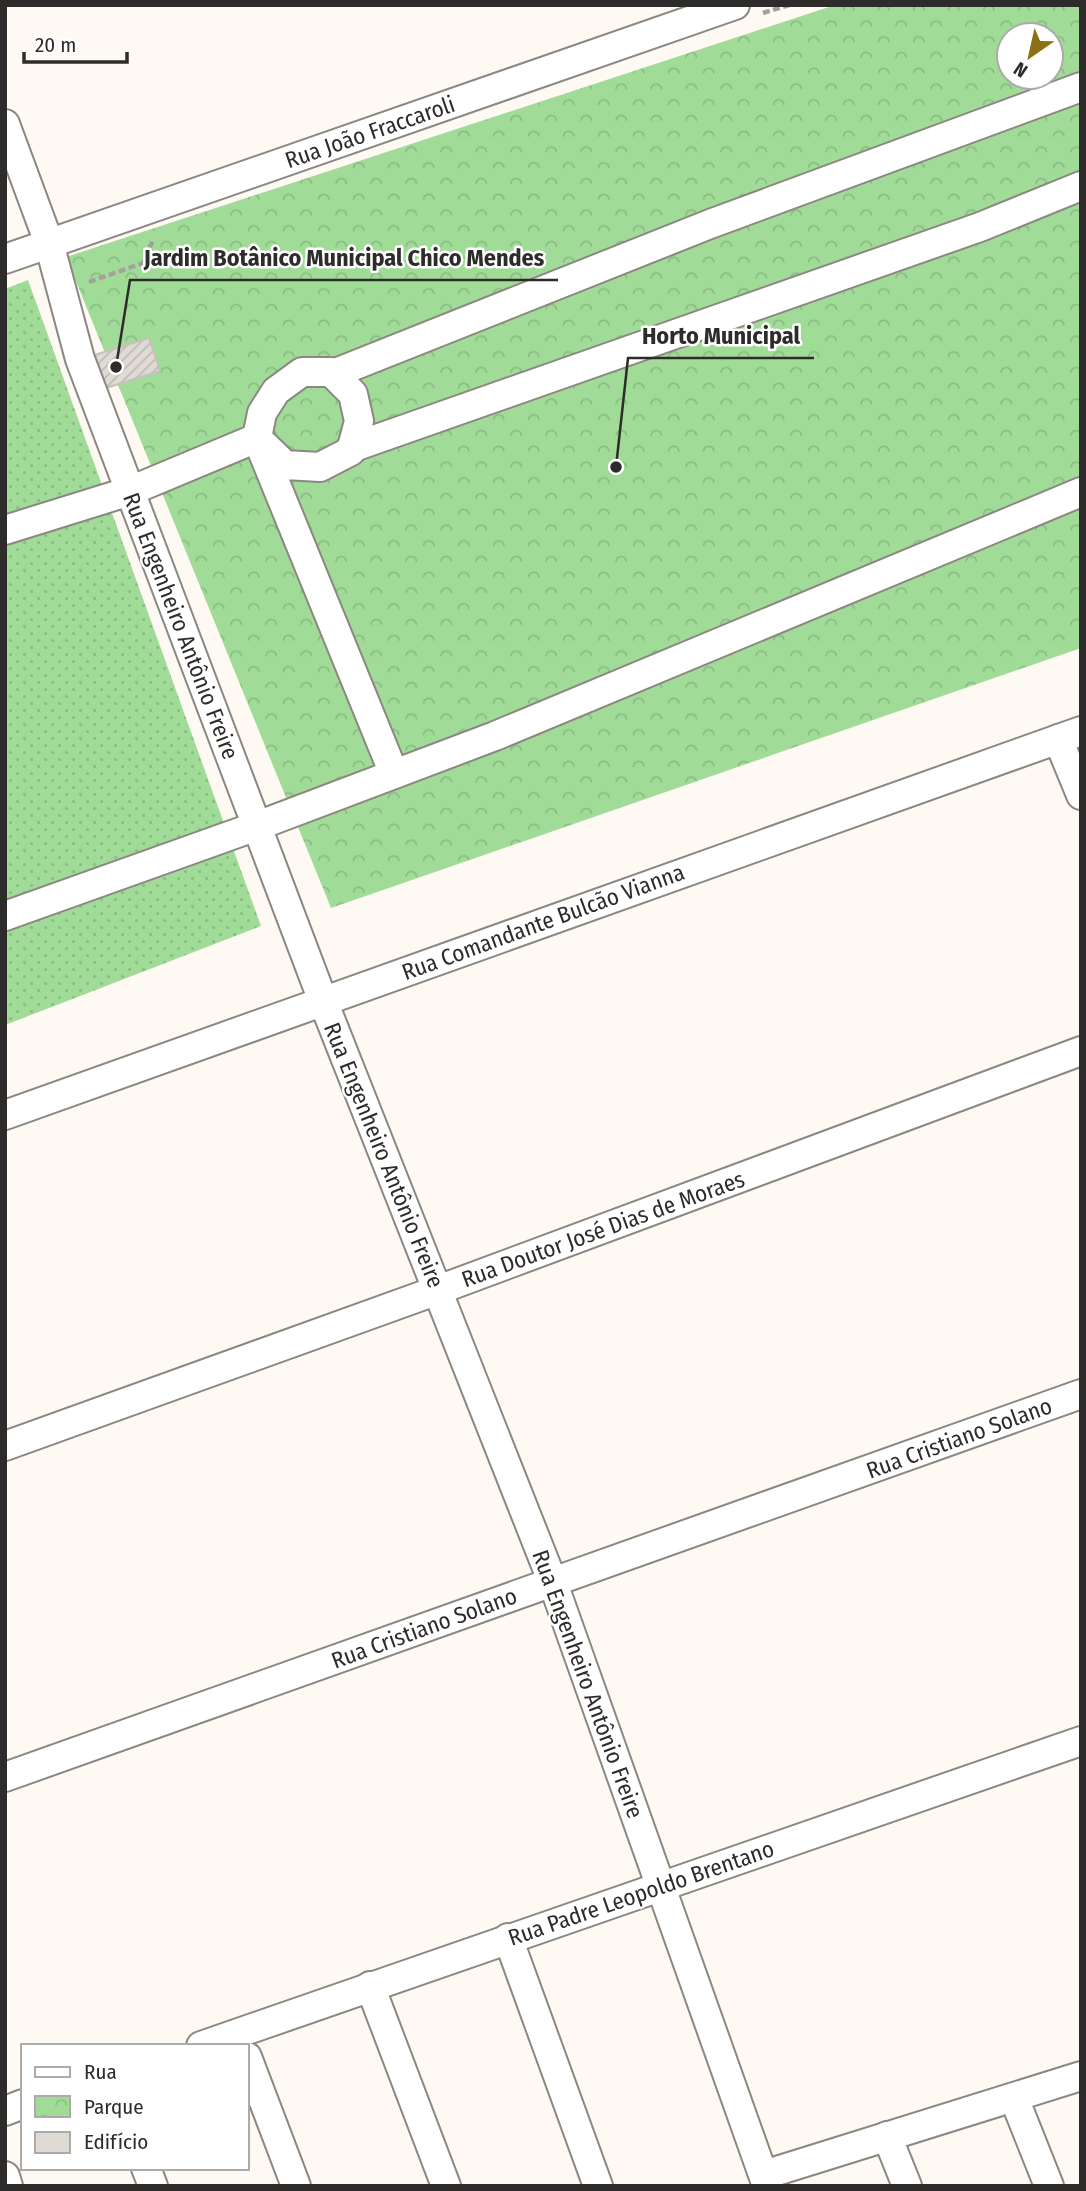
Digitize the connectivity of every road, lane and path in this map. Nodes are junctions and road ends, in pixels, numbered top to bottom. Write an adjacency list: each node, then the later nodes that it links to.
1 (735, 5): 5 (street, Rua João Fraccaroli)
2 (1081, 87): 7 (street)
3 (5, 124): 5 (street, Rua Engenheiro Antônio Freire)
4 (1081, 186): 9 (street)
5 (48, 243): 6 (street, Rua João Fraccaroli); 10 (street, Rua Engenheiro Antônio Freire)
6 (5, 259)
7 (333, 374): 8 (street); 9 (street)
8 (257, 438): 9 (street); 10 (street); 14 (street)
9 (351, 448)
10 (130, 491): 12 (street); 16 (street, Rua Engenheiro Antônio Freire)
11 (1081, 492): 14 (street)
12 (5, 530)
13 (1069, 735): 15 (street); 18 (street, Rua Comandante Bulcão Vianna)
14 (394, 774): 16 (street)
15 (1081, 794)
16 (257, 826): 17 (street); 18 (street, Rua Engenheiro Antônio Freire)
17 (5, 916)
18 (323, 1001): 20 (street, Rua Comandante Bulcão Vianna); 21 (street, Rua Engenheiro Antônio Freire)
19 (1081, 1051): 21 (street, Rua Doutor José Dias de Moraes)
20 (5, 1115)
21 (438, 1290): 23 (street, Rua Doutor José Dias de Moraes); 24 (street, Rua Engenheiro Antônio Freire)
22 (1081, 1394): 24 (street, Rua Cristiano Solano)
23 (5, 1446)
24 (553, 1583): 26 (street, Rua Cristiano Solano); 27 (street, Rua Engenheiro Antônio Freire)
25 (1081, 1741): 27 (street, Rua Padre Leopoldo Brentano)
26 (5, 1777)
27 (661, 1887): 28 (street, Rua Padre Leopoldo Brentano); 36 (street, Rua Engenheiro Antônio Freire)
28 (508, 1938): 29 (street, Rua Padre Leopoldo Brentano); 40 (street)
29 (370, 1986): 30 (street, Rua Padre Leopoldo Brentano); 39 (street)
30 (247, 2044)
31 (248, 2059): 38 (street)
32 (1081, 2076): 33 (street)
33 (1014, 2098): 34 (street); 42 (street)
34 (887, 2136): 36 (street); 41 (street)
35 (5, 2176): 37 (street)
36 (766, 2180)
37 (8, 2186)
38 (296, 2186)
39 (446, 2186)
40 (598, 2186)
41 (906, 2186)
42 (1049, 2186)

